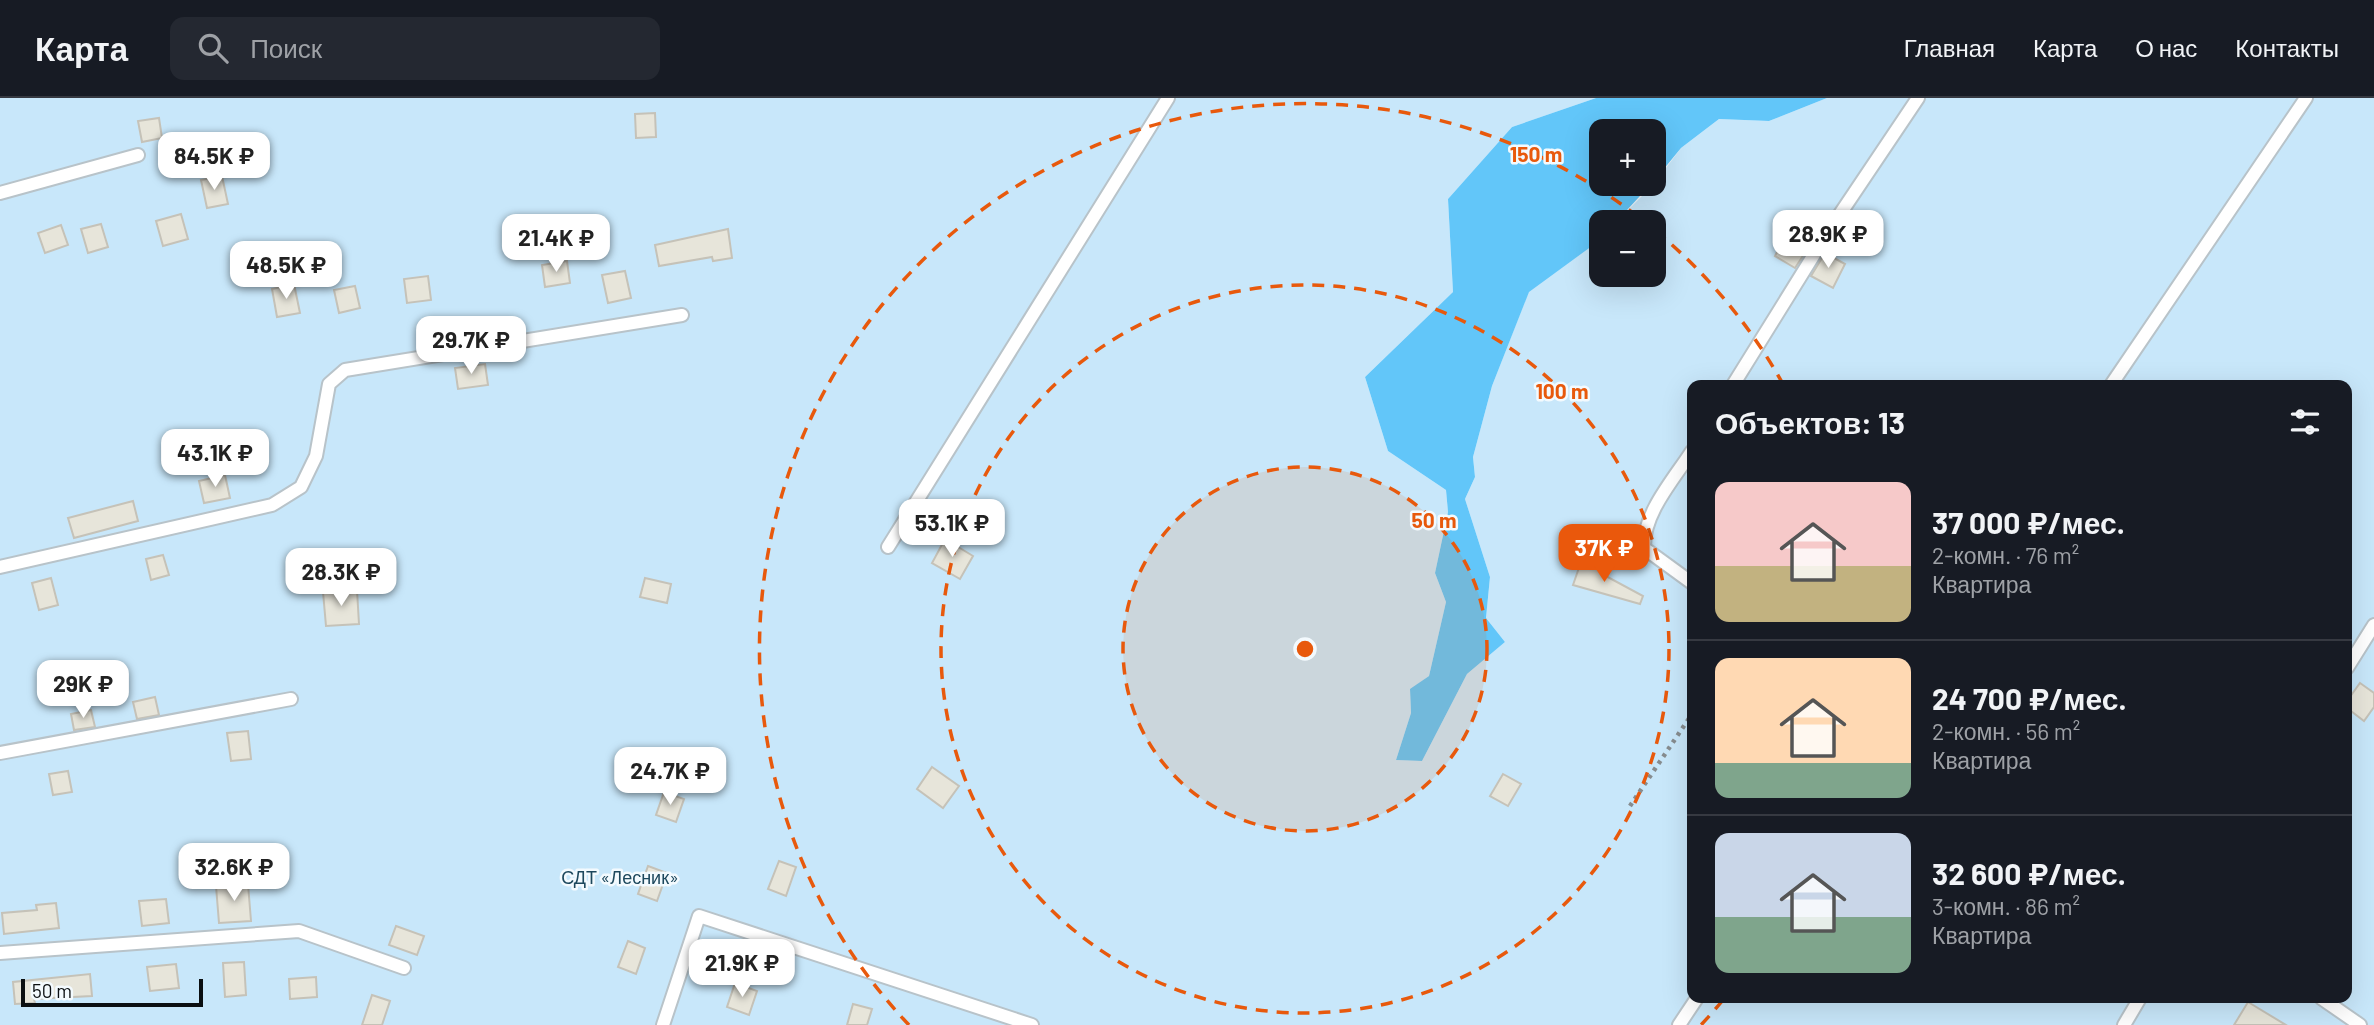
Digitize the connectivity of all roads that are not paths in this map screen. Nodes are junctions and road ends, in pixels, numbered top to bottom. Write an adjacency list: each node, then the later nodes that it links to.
1 (1168, 98): 10 (lane)
2 (1918, 98): 7 (lane)
3 (2306, 98): 8 (lane)
4 (138, 155): 5 (lane)
5 (0, 193)
6 (682, 315): 11 (lane)
7 (1736, 380)
8 (2114, 380)
9 (1687, 458): 12 (lane)
10 (888, 547)
11 (0, 567)
12 (1687, 579)
13 (2374, 625): 14 (lane)
14 (2352, 660)
15 (291, 698): 16 (lane)
16 (0, 753)
17 (0, 953): 18 (lane)
18 (404, 968)
19 (1694, 1003): 25 (lane)
20 (2137, 1003): 26 (lane)
21 (2326, 1003): 22 (lane)
22 (2344, 1020): 27 (lane)
23 (663, 1025): 24 (lane)
24 (1032, 1025)
25 (1679, 1025)
26 (2124, 1025)
27 (2360, 1025)

